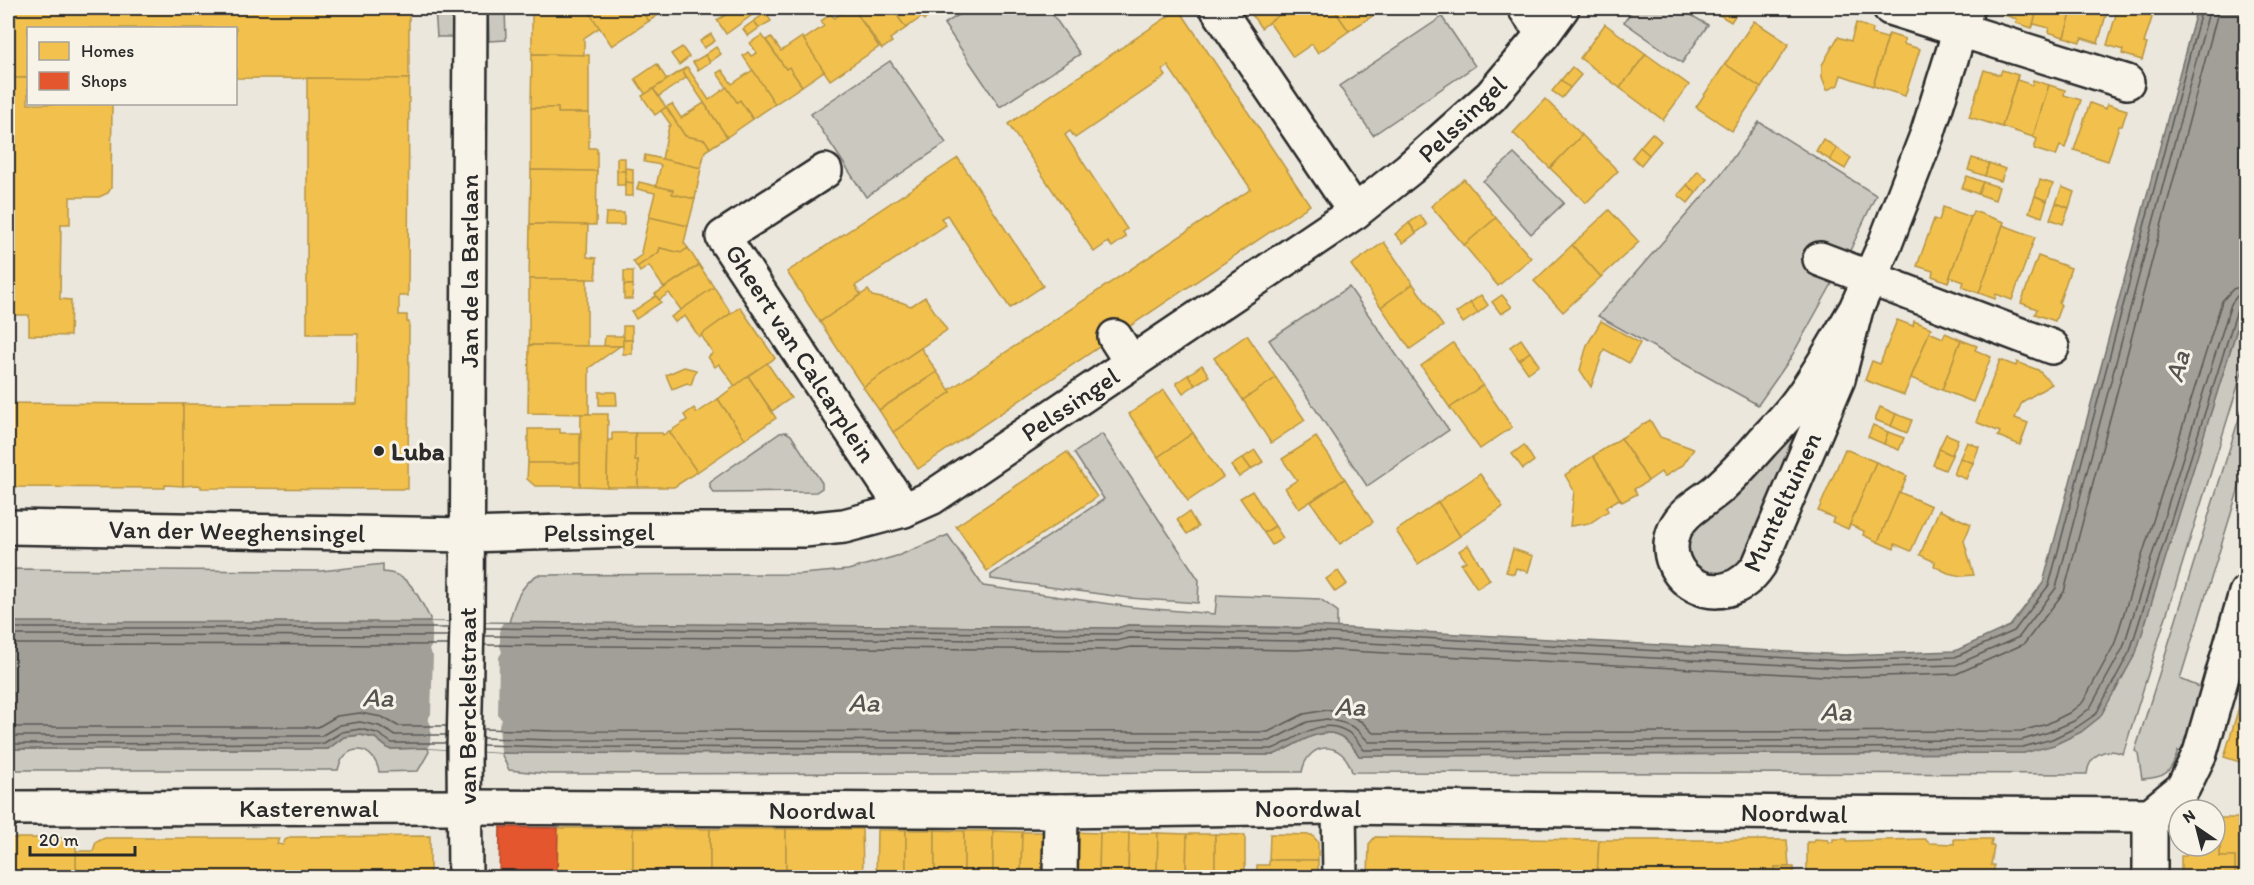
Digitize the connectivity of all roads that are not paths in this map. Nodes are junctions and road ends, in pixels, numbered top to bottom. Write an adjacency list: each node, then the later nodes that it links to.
1 (470, 8): 16 (street, Jan de la Barlaan)
2 (1217, 8): 9 (street)
3 (1562, 8): 6 (street, Pelssingel)
4 (1890, 8): 5 (street)
5 (1964, 19): 7 (street); 11 (street, Munteltuinen)
6 (1534, 21): 9 (street, Pelssingel)
7 (2127, 82)
8 (825, 171): 14 (street, Gheert van Calcarplein)
9 (1355, 212): 14 (street, Pelssingel)
10 (1820, 259): 11 (street)
11 (1870, 278): 12 (street, Munteltuinen); 13 (street)
12 (1856, 309): 12 (street, Munteltuinen)
13 (2052, 347)
14 (903, 510): 16 (street, Pelssingel)
15 (8, 527): 16 (street, Van der Weeghensingel)
16 (467, 535): 18 (street, van Berckelstraat)
17 (2247, 593): 22 (street)
18 (466, 807): 20 (street, Kasterenwal); 21 (street, Noordwal); 23 (street, van Berckelstraat)
19 (1340, 807): 21 (street, Noordwal); 22 (street, Noordwal); 25 (street)
20 (8, 808)
21 (1061, 811): 24 (street)
22 (2141, 814): 26 (street)
23 (465, 878)
24 (1060, 878)
25 (1340, 878)
26 (2150, 878)

